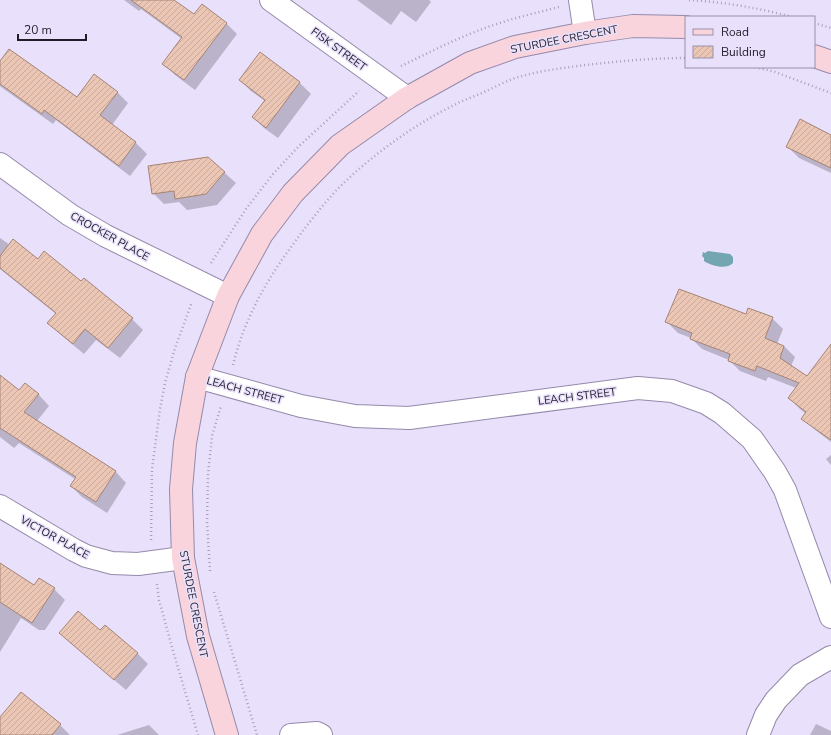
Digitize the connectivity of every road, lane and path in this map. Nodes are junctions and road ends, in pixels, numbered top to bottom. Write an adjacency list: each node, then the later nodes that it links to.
1 (271, 0): 13 (street, FISK STREET)
2 (689, 0): 4 (path)
3 (580, 2): 8 (street); 13 (path)
4 (788, 16)
5 (815, 23): 7 (path)
6 (685, 26): 8 (street, STURDEE CRESCENT)
7 (831, 28)
8 (585, 33): 15 (street, STURDEE CRESCENT)
9 (815, 56): 11 (street)
10 (685, 58): 20 (path)
11 (831, 62)
12 (759, 68): 14 (path)
13 (379, 78): 15 (street, FISK STREET); 17 (path)
14 (831, 93)
15 (407, 98): 18 (street, STURDEE CRESCENT)
16 (0, 164): 17 (street, CROCKER PLACE)
17 (202, 283): 18 (street, CROCKER PLACE); 23 (path)
18 (228, 296): 19 (street, STURDEE CRESCENT)
19 (197, 377): 20 (street, LEACH STREET); 22 (street, STURDEE CRESCENT)
20 (227, 385): 24 (path); 26 (street, LEACH STREET)
21 (0, 506): 23 (street, VICTOR PLACE)
22 (183, 558): 23 (street, VICTOR PLACE); 29 (street, STURDEE CRESCENT)
23 (154, 562): 28 (path)
24 (210, 573)
25 (213, 588): 30 (path)
26 (831, 617)
27 (831, 657): 33 (street)
28 (198, 735)
29 (227, 735)
30 (257, 735)
31 (291, 735): 32 (street)
32 (321, 735)
33 (758, 735)

